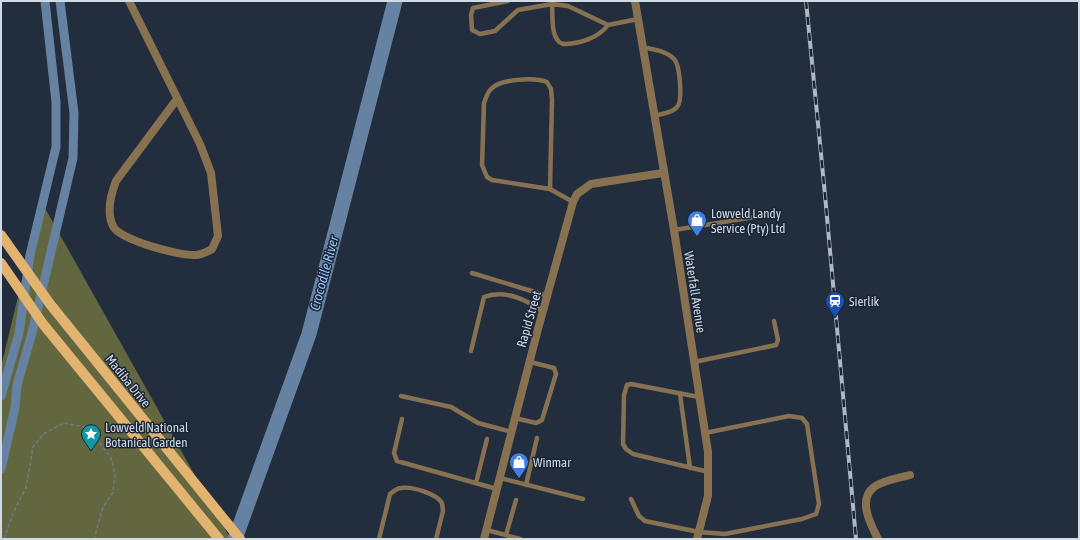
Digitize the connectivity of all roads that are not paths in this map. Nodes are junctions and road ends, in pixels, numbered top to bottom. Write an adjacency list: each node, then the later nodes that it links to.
1 (129, 1): 8 (street)
2 (508, 1): 4 (lane)
3 (635, 1): 5 (street, Waterfall Avenue)
4 (552, 4): 6 (lane); 6 (lane)
5 (638, 19): 6 (lane); 7 (street, Waterfall Avenue)
6 (608, 25)
7 (642, 46): 9 (street, Waterfall Avenue); 9 (lane)
8 (177, 99): 8 (street)
9 (654, 116): 10 (street, Waterfall Avenue)
10 (663, 174): 12 (street, Rapid Street); 14 (street, Waterfall Avenue)
11 (550, 190): 11 (lane); 12 (lane)
12 (573, 202): 18 (street, Rapid Street)
13 (767, 215): 14 (lane)
14 (674, 230): 23 (street, Waterfall Avenue)
15 (1, 235): 47 (main road, Madiba Drive)
16 (1, 263): 46 (main road)
17 (472, 273): 18 (lane)
18 (548, 296): 19 (street, Rapid Street)
19 (543, 312): 21 (lane); 22 (street, Rapid Street)
20 (774, 321): 23 (lane)
21 (471, 352)
22 (530, 362): 27 (street, Rapid Street); 27 (lane)
23 (694, 362): 26 (street, Waterfall Avenue)
24 (680, 394): 26 (lane); 33 (lane); 33 (lane)
25 (401, 396): 29 (lane)
26 (699, 397): 30 (street, Waterfall Avenue)
27 (515, 418): 29 (street, Rapid Street)
28 (402, 419): 37 (lane)
29 (512, 432): 36 (street, Rapid Street)
30 (705, 433): 34 (street, Waterfall Avenue); 45 (lane)
31 (537, 438): 38 (lane)
32 (488, 439): 37 (lane)
33 (690, 468): 34 (lane)
34 (709, 472): 45 (street, Waterfall Avenue)
35 (910, 475): 52 (street)
36 (500, 478): 38 (lane); 39 (street, Rapid Street)
37 (476, 483): 39 (lane)
38 (526, 485): 40 (lane)
39 (497, 489): 43 (street, Rapid Street)
40 (583, 499)
41 (631, 499): 45 (lane)
42 (516, 500): 44 (lane)
43 (487, 530): 44 (lane); 50 (street, Rapid Street)
44 (506, 535): 51 (lane)
45 (698, 536)
46 (219, 539)
47 (240, 539)
48 (379, 539): 49 (lane)
49 (436, 539)
50 (484, 539)
51 (520, 539)
52 (878, 539)

